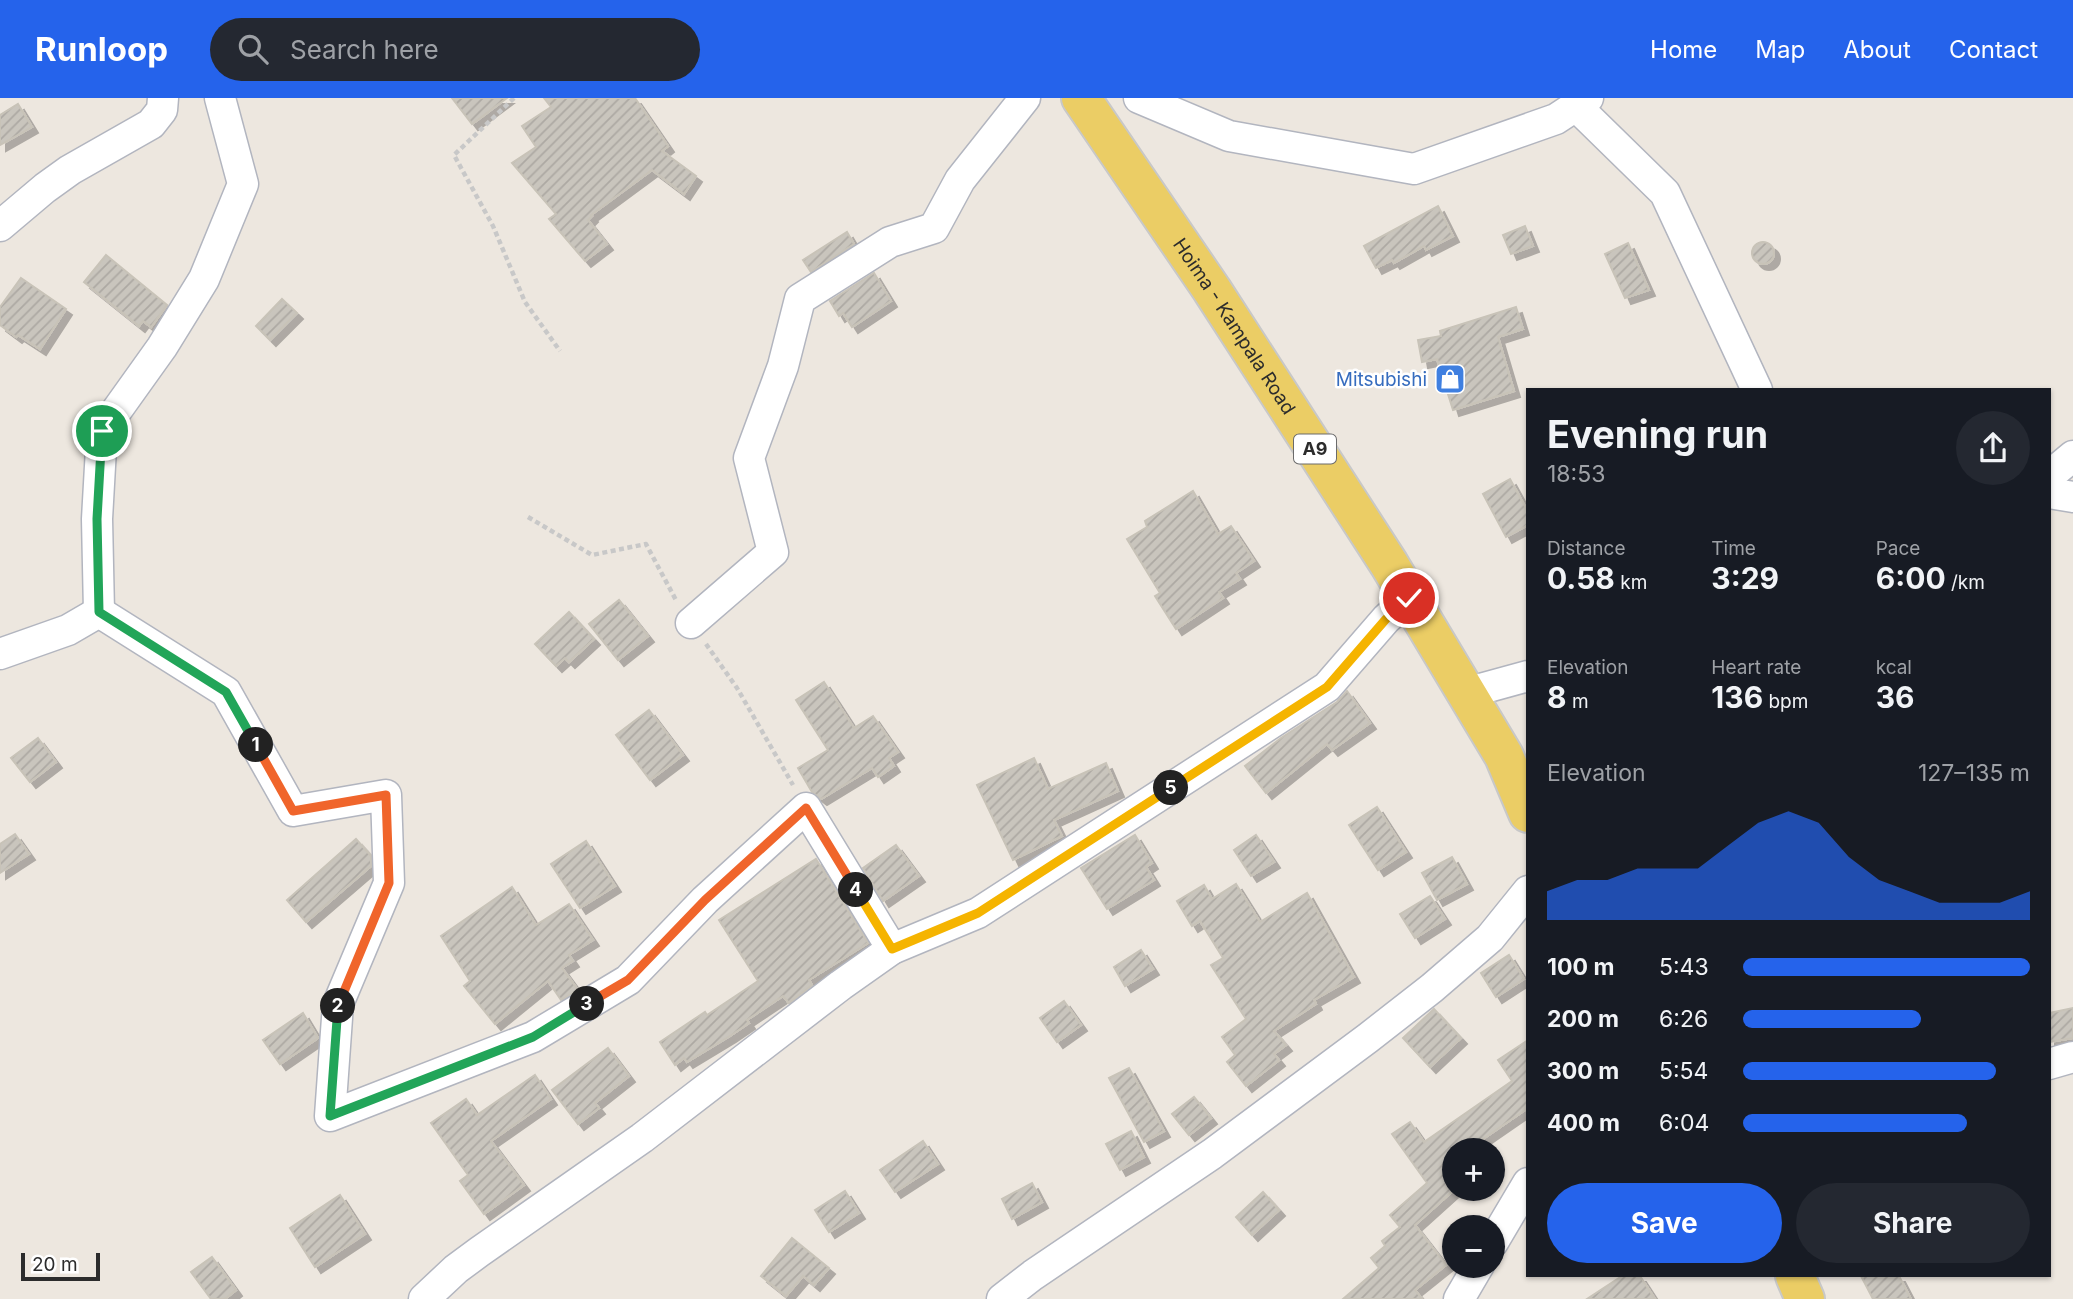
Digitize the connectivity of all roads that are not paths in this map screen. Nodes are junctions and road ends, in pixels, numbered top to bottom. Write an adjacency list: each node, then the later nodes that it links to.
1 (220, 98): 14 (street)
2 (1025, 98): 15 (street)
3 (1081, 98): 13 (main road, Hoima - Kampala Road / A9)
4 (1139, 98): 6 (street)
5 (171, 102): 7 (street)
6 (1582, 102): 8 (street)
7 (0, 226)
8 (1756, 388)
9 (2073, 456): 10 (street)
10 (2051, 473)
11 (2051, 494): 12 (street)
12 (2073, 497)
13 (1409, 598): 18 (main road, Hoima - Kampala Road / A9); 22 (street)
14 (99, 612): 16 (street); 22 (street)
15 (691, 623)
16 (0, 654)
17 (1526, 677): 18 (street)
18 (1466, 693): 19 (main road, Hoima - Kampala Road / A9)
19 (1516, 753): 20 (main road, Hoima - Kampala Road / A9)
20 (1526, 803)
21 (1526, 893): 30 (street)
22 (892, 949): 29 (street)
23 (2073, 1057): 24 (street)
24 (2051, 1063)
25 (1526, 1185): 26 (street)
26 (1505, 1221)
27 (1795, 1277): 32 (main road)
28 (1471, 1278): 31 (street)
29 (424, 1299)
30 (1002, 1299)
31 (1459, 1299)
32 (1805, 1299)

